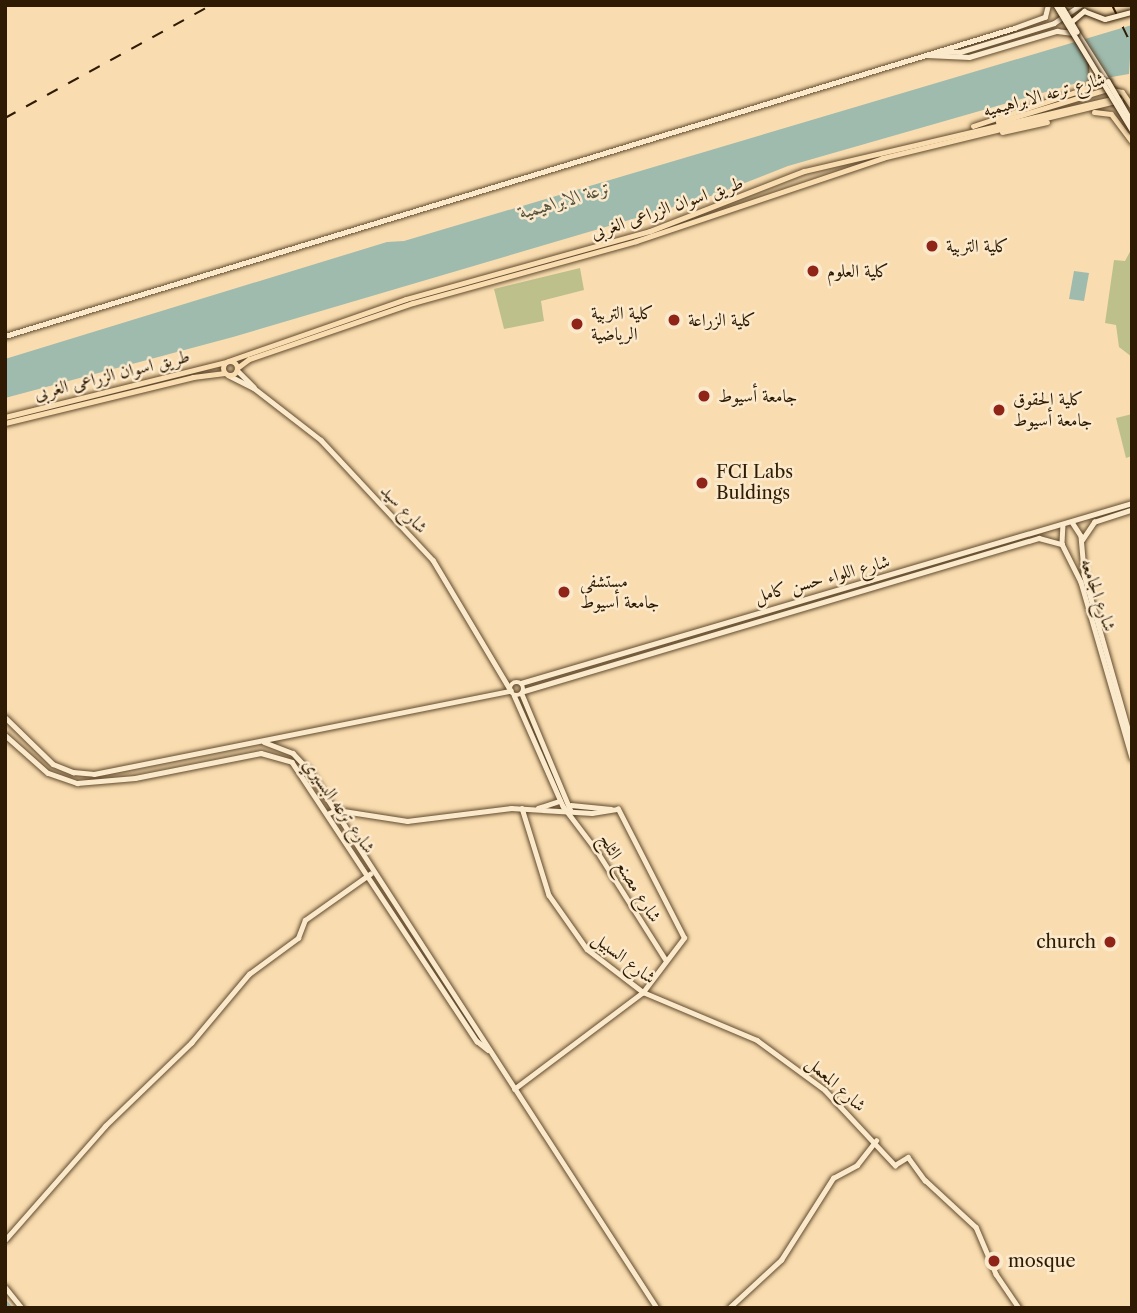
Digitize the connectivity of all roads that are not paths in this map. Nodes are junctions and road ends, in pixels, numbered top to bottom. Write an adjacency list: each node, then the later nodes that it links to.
1 (1048, 5): 8 (street)
2 (1056, 5): 7 (street, bridge)
3 (1061, 5): 6 (street, bridge)
4 (1081, 5): 8 (street)
5 (1132, 12): 6 (street, bridge)
6 (1071, 22): 14 (street, bridge)
7 (1073, 33): 9 (street); 10 (street, bridge)
8 (940, 51): 9 (street)
9 (926, 55): 23 (street)
10 (1091, 63): 14 (street, bridge); 16 (main road)
11 (1119, 96): 12 (main road); 15 (main road, طريق اسوان الزراعى الغربى); 15 (main road, شارع ترعه الابراهيميه); 17 (main road, طريق اسوان الزراعى الغربى)
12 (1132, 107)
13 (1119, 123): 14 (main road); 17 (main road, شارع ترعه الابراهيميه); 18 (main road)
14 (1131, 123)
15 (976, 128): 16 (main road, طريق اسوان الزراعى الغربى)
16 (959, 131): 19 (main road, طريق اسوان الزراعى الغربى)
17 (978, 135): 20 (main road, طريق اسوان الزراعى الغربى)
18 (1132, 142)
19 (811, 169): 20 (main road); 21 (main road, طريق اسوان الزراعى الغربى)
20 (817, 179): 22 (main road, طريق اسوان الزراعى الغربى)
21 (782, 180): 22 (main road); 24 (main road, طريق اسوان الزراعى الغربى)
22 (790, 189): 25 (main road, طريق اسوان الزراعى الغربى)
23 (5, 336)
24 (227, 362): 25 (main road); 26 (main road); 28 (main road, طريق اسوان الزراعى الغربى)
25 (237, 369): 26 (main road, طريق اسوان الزراعى الغربى); 27 (street, شارع سيد)
26 (226, 374): 27 (street, شارع سيد); 29 (main road, طريق اسوان الزراعى الغربى)
27 (254, 388): 46 (street, شارع سيد)
28 (5, 417)
29 (5, 423)
30 (1132, 503): 32 (street, شارع اللواء حسن كامل)
31 (1132, 510): 34 (street)
32 (1072, 522): 33 (street, شارع اللواء حسن كامل); 34 (street, شارع الجامعه)
33 (1063, 524): 35 (street, شارع الجامعه); 38 (street, شارع اللواء حسن كامل)
34 (1082, 541): 36 (street, شارع الجامعه)
35 (1062, 544): 37 (street, شارع الجامعه); 40 (street, شارع اللواء حسن كامل)
36 (1083, 552): 37 (street); 39 (street, شارع الجامعه)
37 (1070, 556): 39 (street, شارع الجامعه)
38 (920, 567): 40 (street); 41 (street, شارع اللواء حسن كامل)
39 (1080, 568): 53 (street, شارع الجامعه); 54 (street, شارع الجامعه)
40 (922, 575): 42 (street, شارع اللواء حسن كامل)
41 (805, 598): 42 (street); 43 (street, شارع اللواء حسن كامل)
42 (808, 606): 43 (street, شارع اللواء حسن كامل)
43 (740, 620): 44 (street, شارع اللواء حسن كامل); 45 (street, شارع اللواء حسن كامل)
44 (658, 642): 45 (street); 47 (street, شارع اللواء حسن كامل)
45 (661, 648): 49 (street, شارع اللواء حسن كامل)
46 (503, 675): 47 (street); 48 (street, شارع سيد)
47 (519, 682): 48 (street); 49 (street)
48 (512, 692): 49 (street, شارع اللواء حسن كامل); 52 (street, شارع اللواء حسن كامل); 55 (street, شارع سيد)
49 (523, 692): 56 (street)
50 (5, 717): 52 (street, شارع اللواء حسن كامل)
51 (5, 735): 62 (street, شارع ترعه البسيري)
52 (264, 742): 60 (street, شارع ترعه البسيري)
53 (1132, 742)
54 (1132, 758)
55 (560, 801): 58 (street); 61 (street, شارع سيد)
56 (571, 805): 59 (street); 61 (street)
57 (522, 808): 58 (street); 60 (street); 67 (street, شارع السبيل)
58 (530, 809): 61 (street)
59 (618, 809): 61 (street); 66 (street)
60 (337, 810): 62 (street); 64 (street, شارع ترعه البسيري)
61 (570, 811): 66 (street, شارع مصنع الثلج)
62 (329, 813): 63 (street, شارع ترعه البسيري)
63 (370, 874): 65 (street, شارع ترعه البسيري); 72 (street)
64 (393, 895): 65 (street); 69 (street, شارع ترعه البسيري)
65 (386, 898): 69 (street, شارع ترعه البسيري)
66 (666, 960): 67 (street)
67 (643, 992): 68 (street, شارع السبيل); 70 (street)
68 (749, 1036): 71 (street, شارع المعمل)
69 (488, 1049): 70 (street, شارع ترعه البسيري)
70 (514, 1089): 75 (street, شارع ترعه البسيري)
71 (876, 1141): 76 (street); 77 (street, شارع المعمل)
72 (5, 1240)
73 (5, 1287): 74 (street)
74 (22, 1308)
75 (657, 1308)
76 (729, 1308)
77 (1019, 1308)

